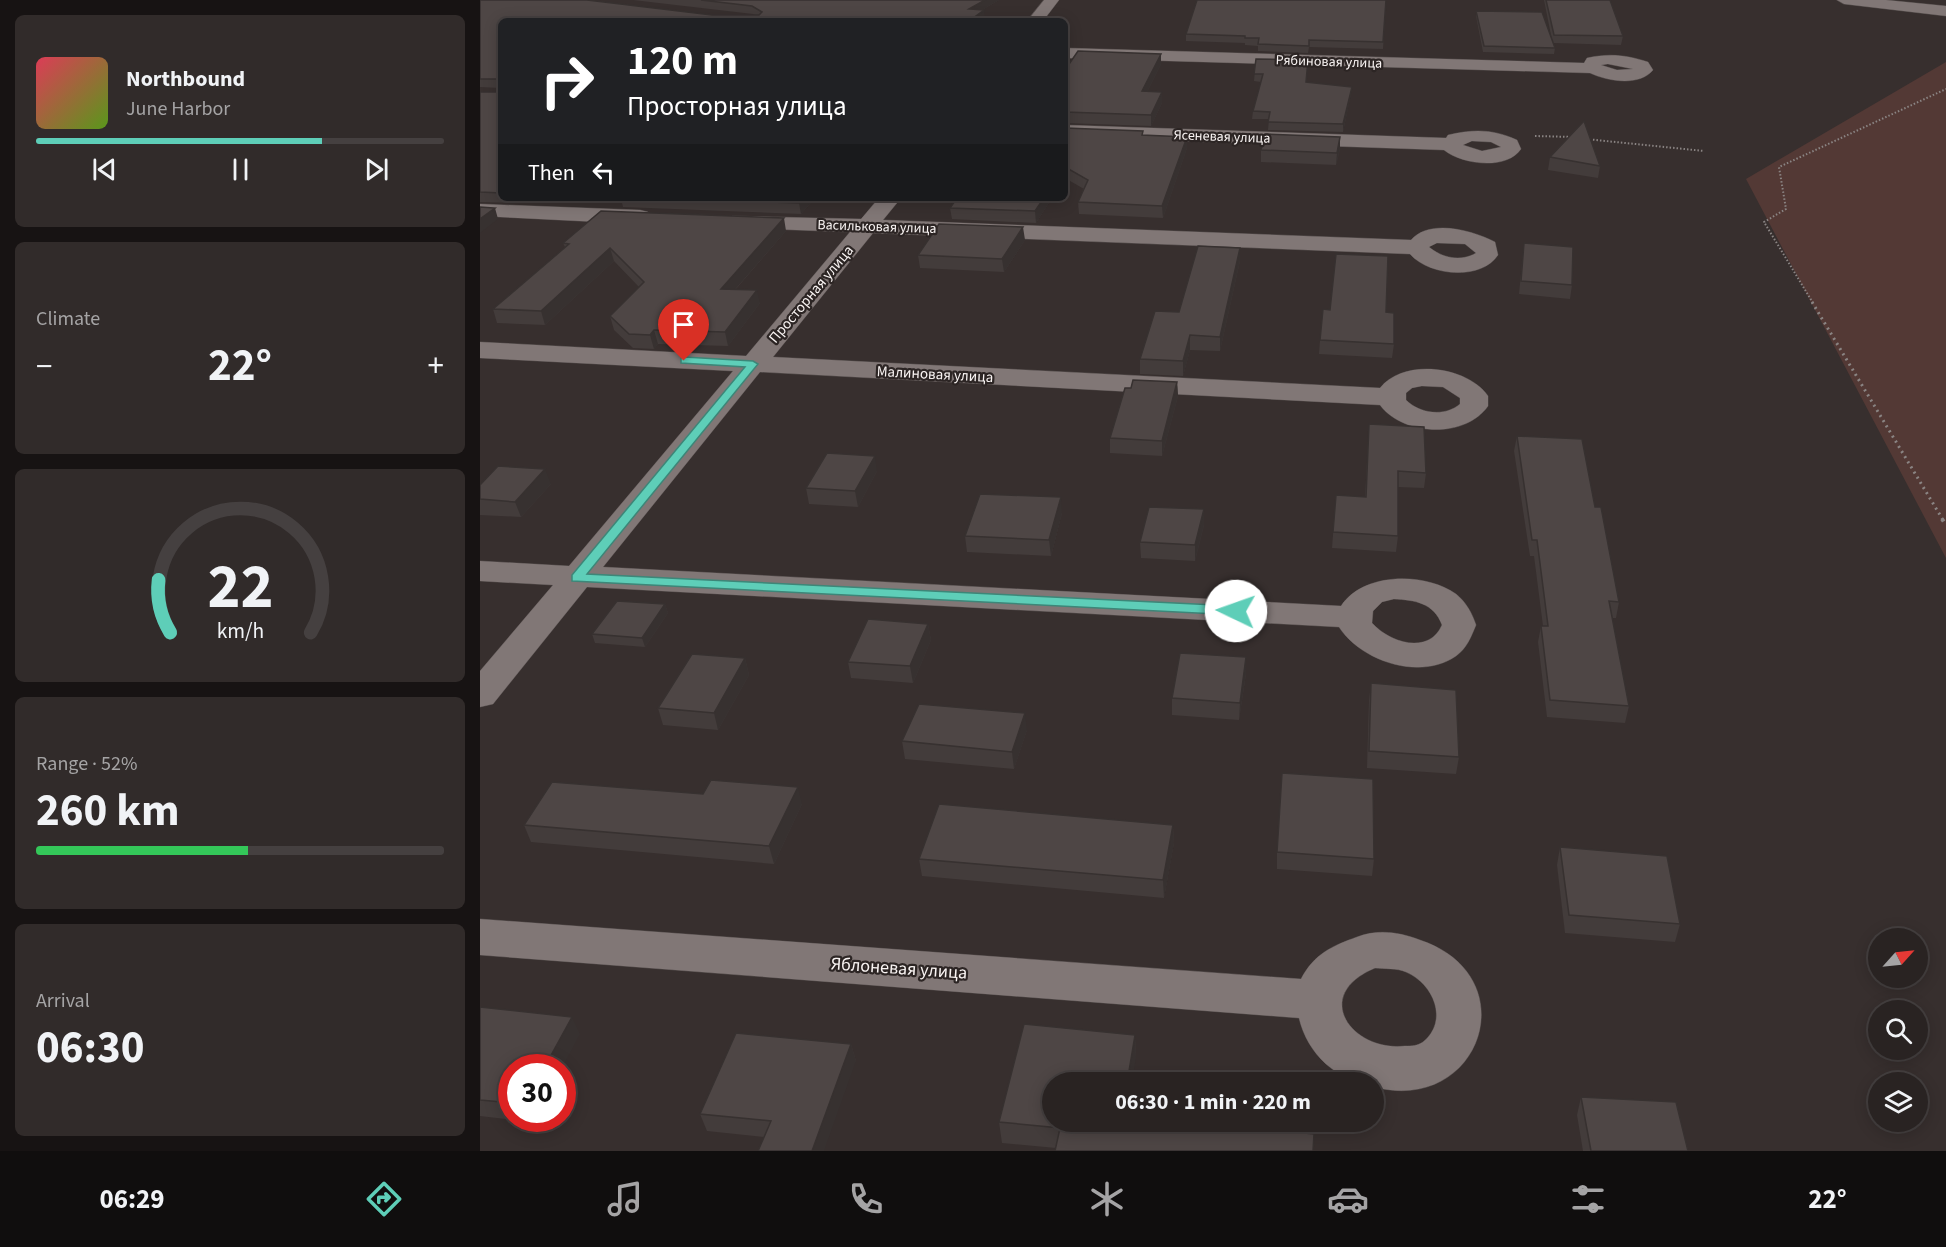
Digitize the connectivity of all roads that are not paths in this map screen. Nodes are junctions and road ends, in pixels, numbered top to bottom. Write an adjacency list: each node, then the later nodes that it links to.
1 (1052, 0): 4 (street)
2 (1844, 0): 3 (street)
3 (1946, 11)
4 (1037, 18)
5 (1068, 53): 6 (street, Рябиновая улица)
6 (1593, 68)
7 (1068, 131): 8 (street, Ясеневая улица)
8 (1502, 139)
9 (888, 201): 13 (street, Просторная улица)
10 (480, 210): 11 (street)
11 (656, 217)
12 (714, 220): 13 (street, Васильковая улица)
13 (867, 226): 14 (street, Васильковая улица); 16 (street, Просторная улица)
14 (1417, 248)
15 (480, 350): 16 (street, Малиновая улица)
16 (753, 364): 17 (street, Малиновая улица); 19 (street, Просторная улица)
17 (1391, 397)
18 (480, 571): 19 (street)
19 (576, 578): 20 (street); 21 (street, Просторная улица)
20 (1353, 617)
21 (480, 695)
22 (480, 937): 23 (street, Яблоневая улица)
23 (1318, 1000)

